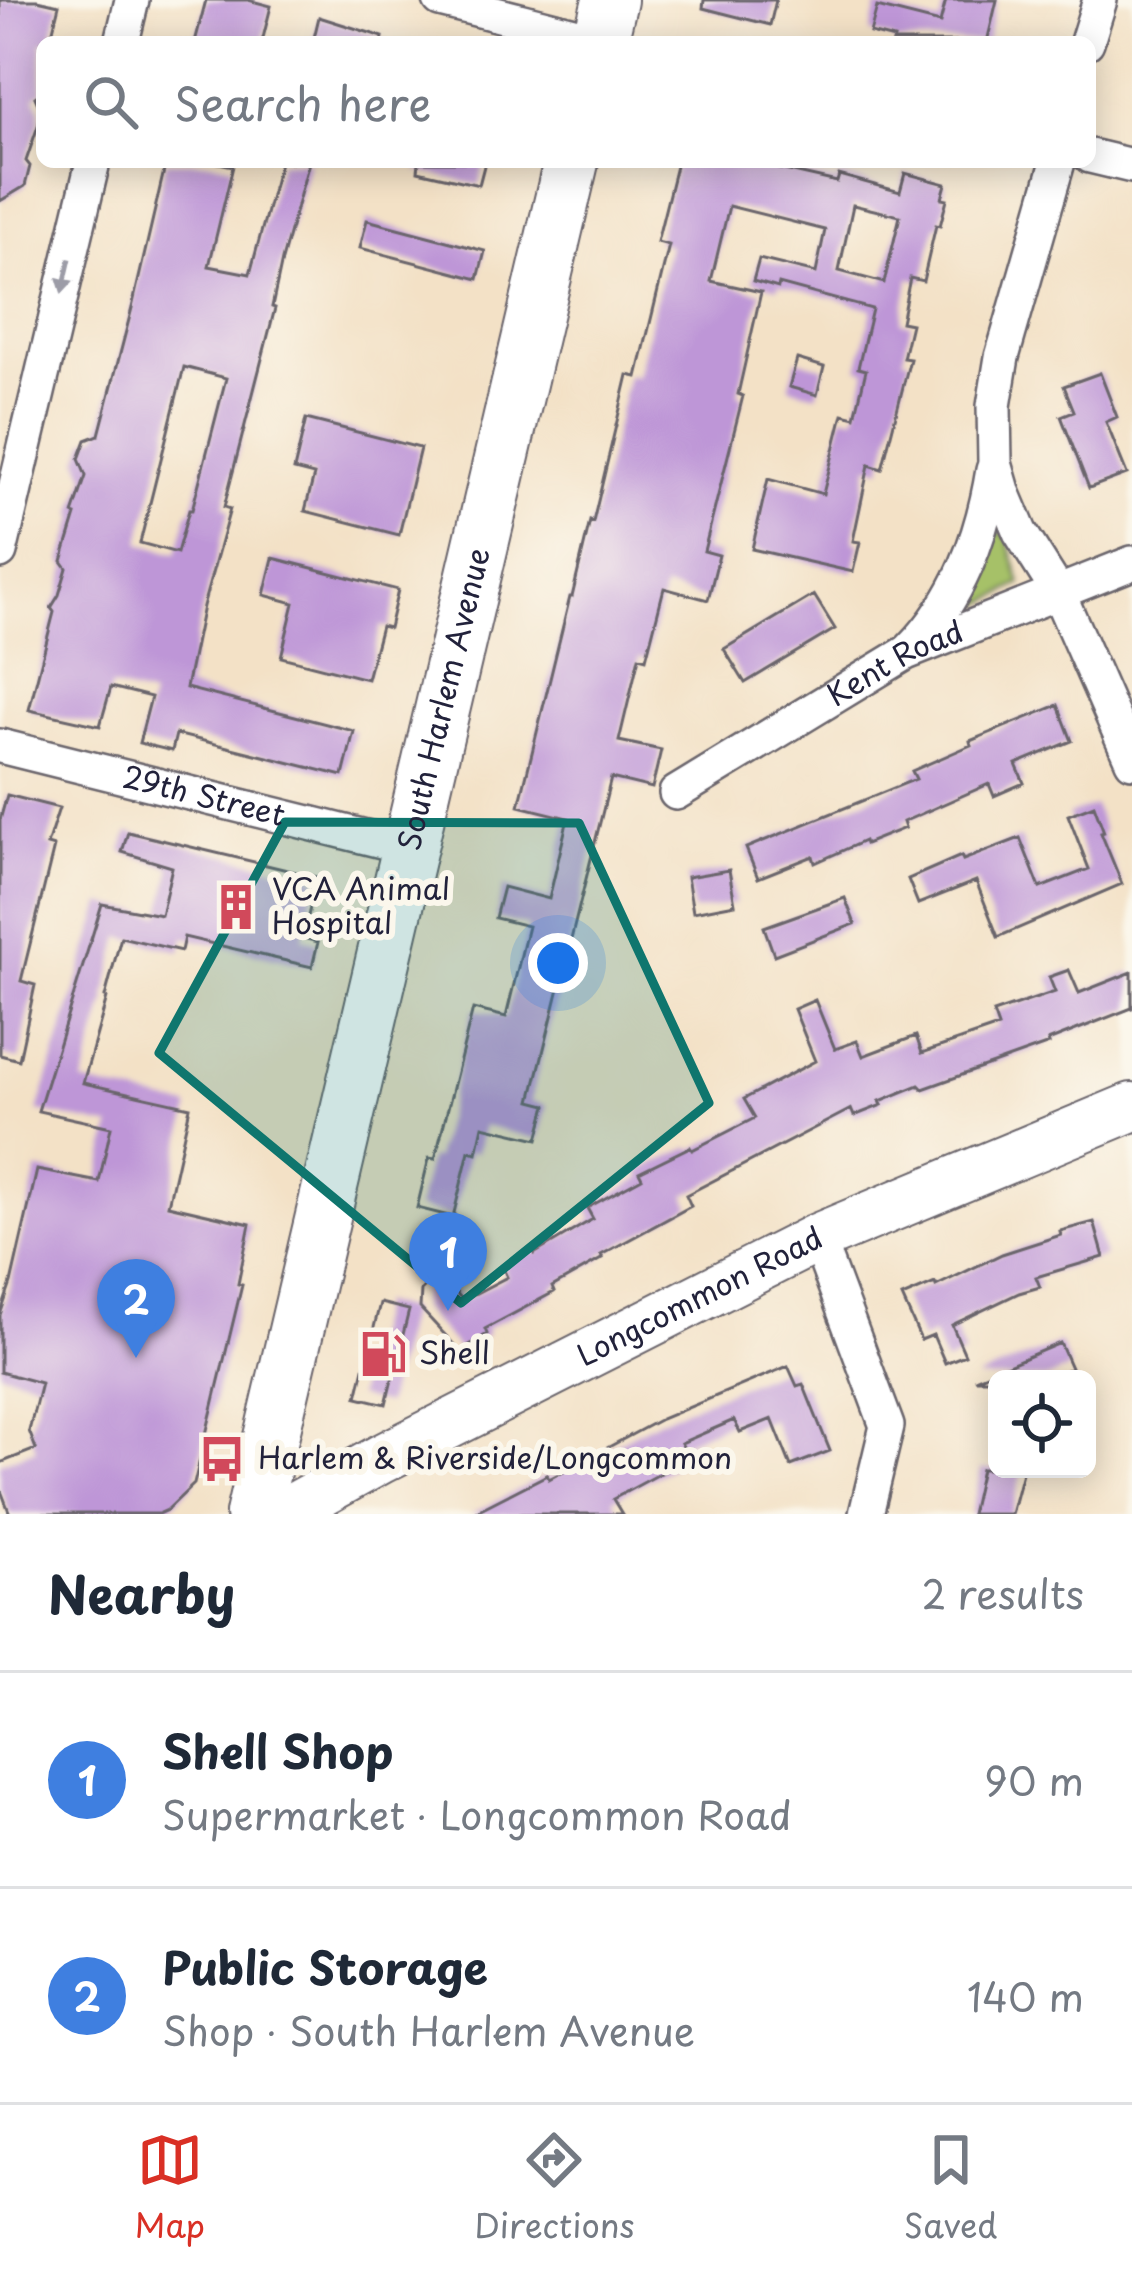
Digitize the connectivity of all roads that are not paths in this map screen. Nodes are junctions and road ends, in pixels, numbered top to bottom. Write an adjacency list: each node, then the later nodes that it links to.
1 (132, 0): 5 (street)
2 (440, 0): 6 (street)
3 (610, 0): 7 (main road)
4 (1100, 0): 8 (street)
5 (123, 36)
6 (579, 36)
7 (603, 36)
8 (1089, 36)
9 (1096, 157): 10 (street)
10 (1132, 166)
11 (92, 168): 15 (street, one-way to 15)
12 (570, 168): 22 (main road, South Harlem Avenue)
13 (1056, 168): 14 (street)
14 (995, 463): 17 (street); 18 (street)
15 (0, 552)
16 (1132, 563): 17 (street, Kent Road)
17 (1058, 592): 18 (street, Kent Road); 20 (street)
18 (906, 653): 21 (street, Kent Road)
19 (0, 746): 22 (street, 29th Street)
20 (1132, 761)
21 (676, 793)
22 (410, 848): 25 (main road, South Harlem Avenue)
23 (1132, 1107): 24 (street, Longcommon Road)
24 (817, 1238): 26 (street, Longcommon Road); 27 (street)
25 (253, 1514)
26 (281, 1514)
27 (866, 1514)

